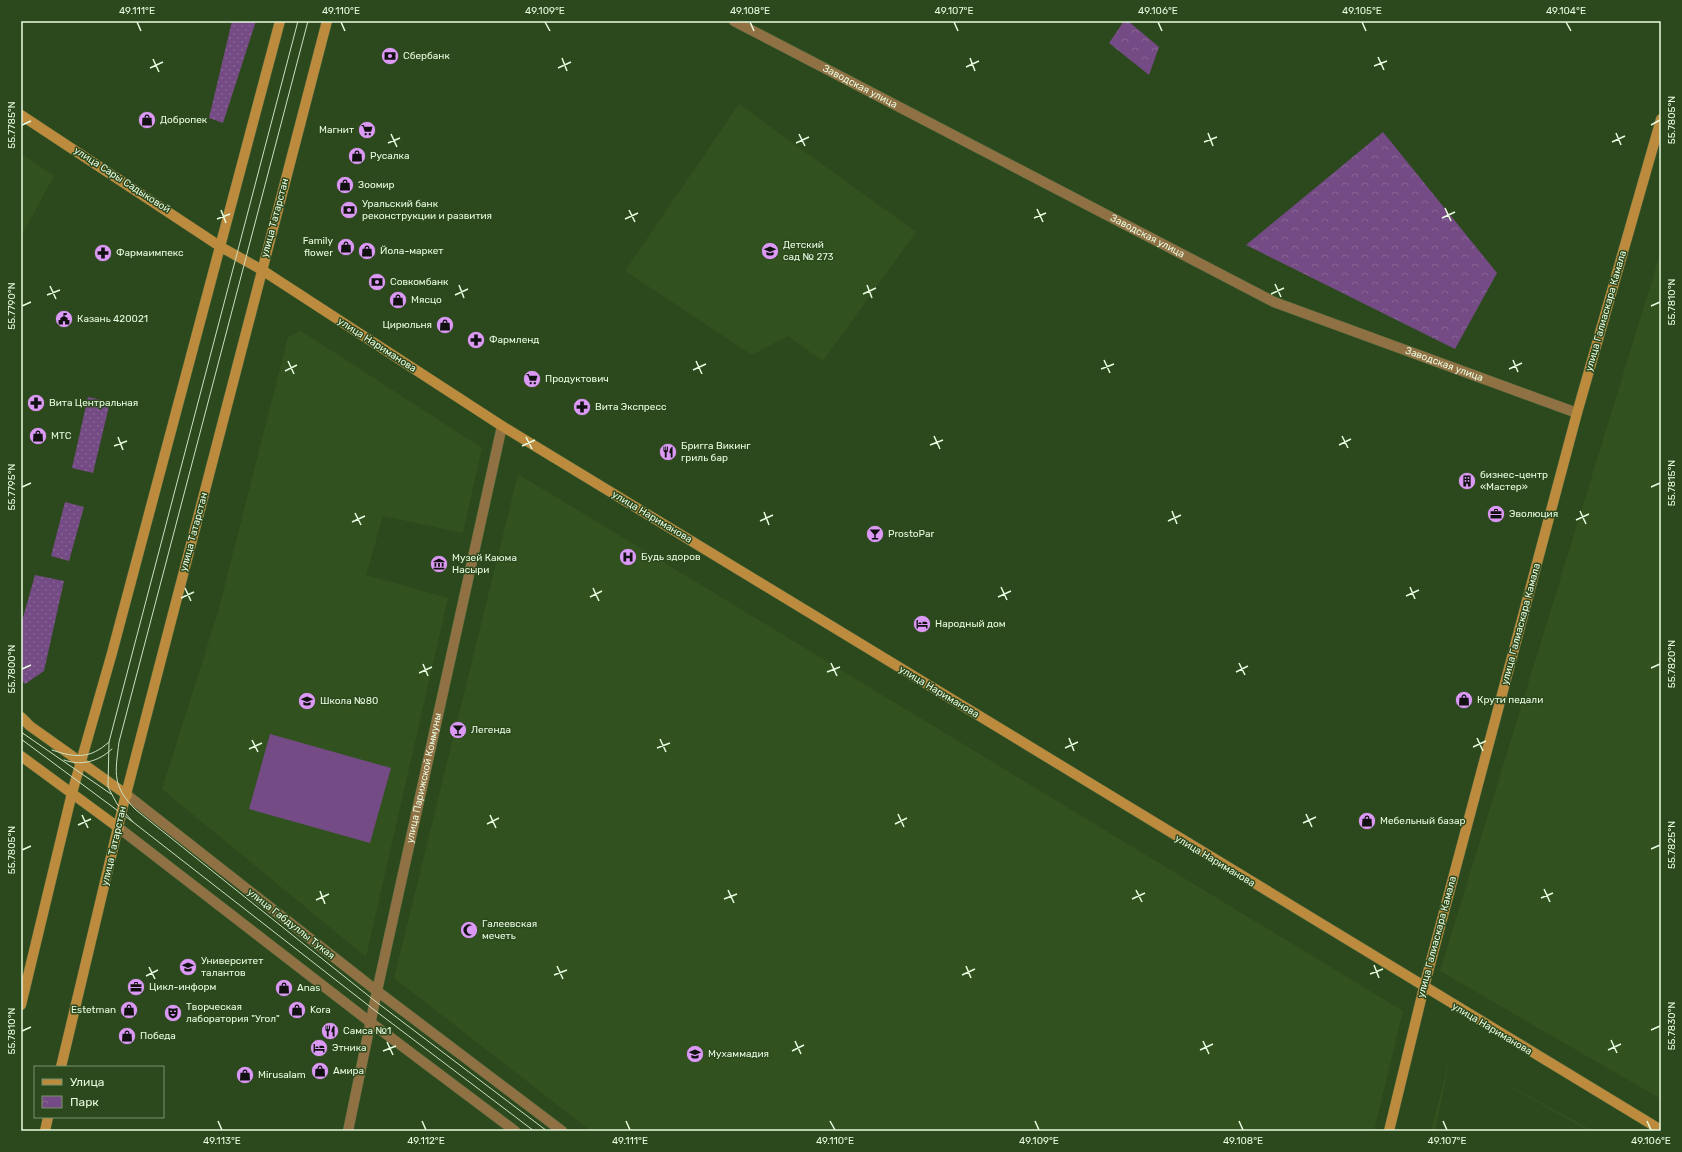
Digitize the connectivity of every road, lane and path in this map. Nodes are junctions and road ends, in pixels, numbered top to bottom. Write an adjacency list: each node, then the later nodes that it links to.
1 (280, 21): 6 (main road)
2 (327, 21): 7 (main road, улица Татарстан)
3 (734, 21): 8 (street, Заводская улица)
4 (21, 115): 6 (main road, улица Сары Садыковой)
5 (1661, 119): 8 (main road, улица Галиаскара Камала)
6 (221, 247): 7 (main road, улица Нариманова); 12 (main road)
7 (262, 270): 9 (main road, улица Нариманова); 14 (main road, улица Татарстан)
8 (1577, 413): 16 (main road, улица Галиаскара Камала)
9 (502, 426): 16 (main road, улица Нариманова); 17 (street, улица Парижской Коммуны)
10 (21, 717): 12 (main road, улица Габдуллы Тукая)
11 (21, 756): 13 (main road)
12 (81, 763): 13 (main road); 14 (main road, улица Габдуллы Тукая)
13 (72, 793): 15 (main road); 18 (main road)
14 (126, 795): 15 (main road, улица Татарстан); 17 (street, улица Габдуллы Тукая)
15 (119, 828): 19 (street); 20 (main road, улица Татарстан)
16 (1424, 987): 22 (main road, улица Нариманова); 27 (main road, улица Галиаскара Камала)
17 (377, 991): 19 (street, улица Парижской Коммуны); 26 (street, улица Габдуллы Тукая)
18 (21, 1005)
19 (370, 1022): 24 (street, улица Парижской Коммуны); 25 (street)
20 (61, 1066)
21 (48, 1118): 23 (main road)
22 (1661, 1130)
23 (45, 1131)
24 (348, 1131)
25 (515, 1131)
26 (562, 1131)
27 (1389, 1131)

